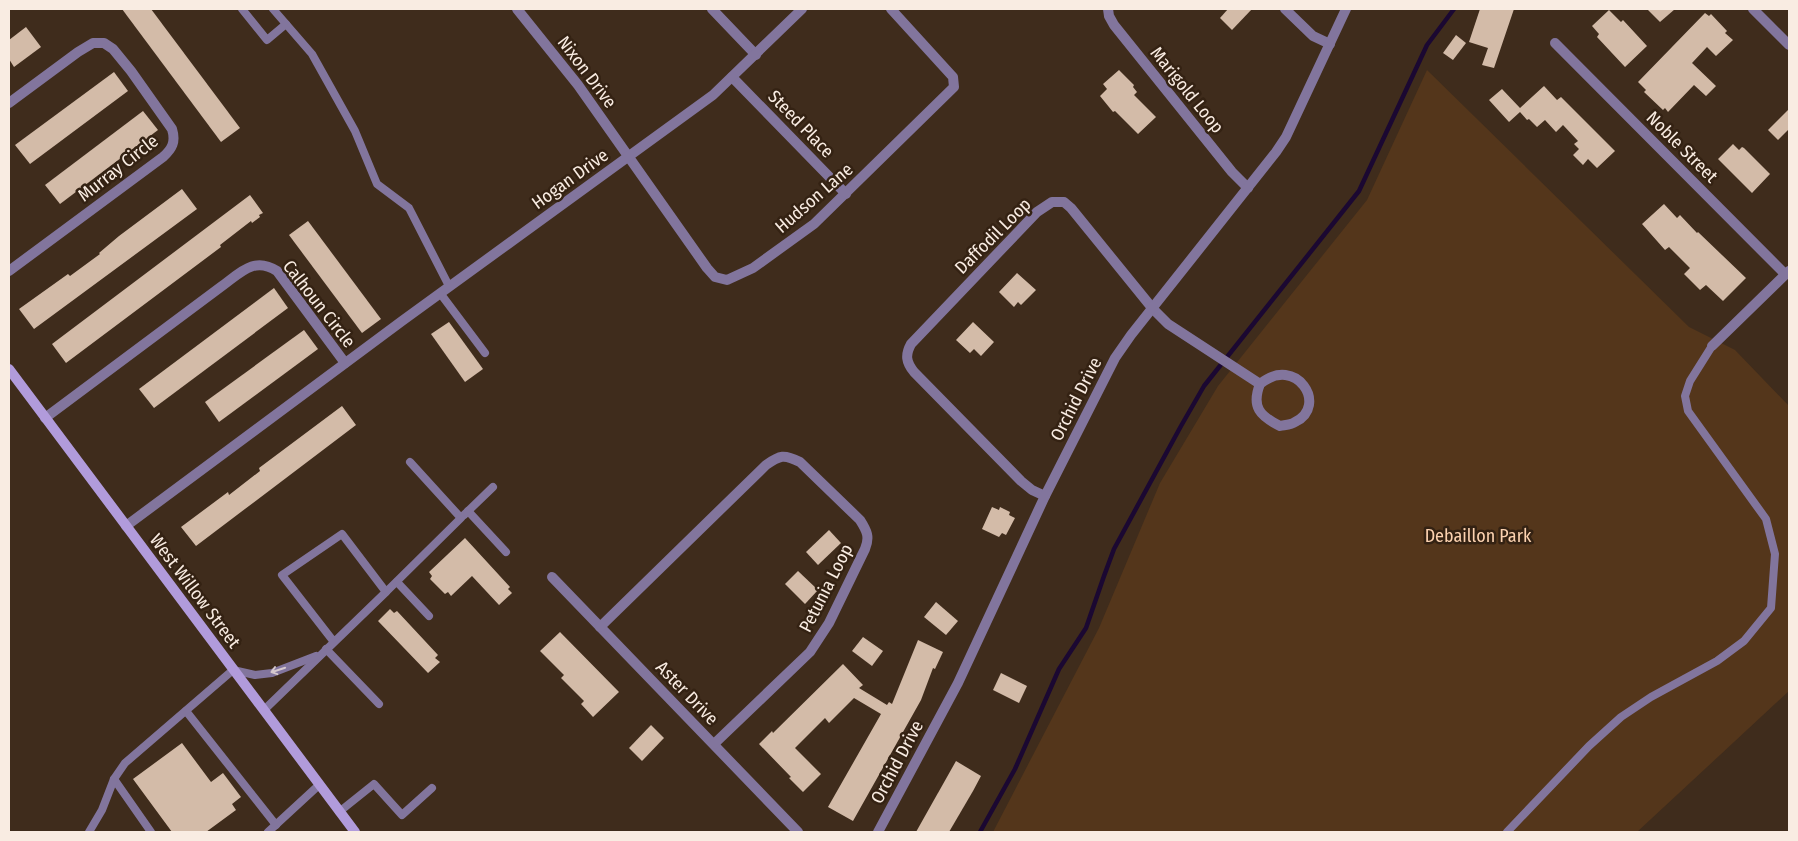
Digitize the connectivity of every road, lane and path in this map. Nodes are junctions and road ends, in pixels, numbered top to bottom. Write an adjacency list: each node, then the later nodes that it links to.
1 (242, 9): 11 (lane)
2 (273, 9): 11 (lane)
3 (517, 9): 18 (street, Nixon Drive)
4 (712, 9): 15 (street)
5 (802, 9): 15 (street, Hogan Drive)
6 (891, 9): 20 (street, Hudson Lane)
7 (1108, 9): 19 (street, Marigold Loop)
8 (1285, 9): 13 (street)
9 (1346, 9): 13 (street, Orchid Drive)
10 (1753, 9): 14 (street)
11 (286, 24): 23 (lane)
12 (1555, 43): 22 (street, Noble Street)
13 (1330, 44): 19 (street, Orchid Drive)
14 (1789, 45)
15 (756, 55): 16 (street, Hogan Drive)
16 (732, 77): 18 (street, Hogan Drive); 20 (street, Steed Place)
17 (9, 103): 21 (street, Murray Circle)
18 (629, 156): 20 (street, Hudson Lane); 23 (street, Hogan Drive)
19 (1248, 188): 25 (street, Orchid Drive)
20 (846, 194)
21 (9, 271)
22 (1787, 272): 26 (street)
23 (449, 286): 24 (street, Hogan Drive)
24 (440, 293): 27 (lane); 28 (street, Hogan Drive)
25 (1153, 308): 30 (street, Daffodil Loop); 34 (street, Orchid Drive); 34 (street, Daffodil Loop)
26 (1712, 346): 62 (lane)
27 (485, 353)
28 (345, 363): 31 (street, Calhoun Circle); 37 (street, Calhoun Circle)
29 (9, 370): 31 (main road, West Willow Street)
30 (1260, 384): 30 (street)
31 (45, 418): 37 (main road, West Willow Street)
32 (410, 462): 36 (lane)
33 (493, 487): 35 (lane)
34 (1045, 496): 61 (street, Orchid Drive)
35 (468, 511): 36 (lane); 38 (lane)
36 (461, 518): 40 (lane)
37 (126, 526): 46 (main road, West Willow Street)
38 (506, 552)
39 (552, 576): 43 (street, Aster Drive)
40 (397, 582): 41 (lane); 42 (lane)
41 (386, 592): 44 (lane); 44 (lane)
42 (429, 616)
43 (600, 627): 50 (street, Aster Drive); 50 (street, Petunia Loop)
44 (334, 642): 45 (lane)
45 (323, 652): 46 (lane, one-way to 46); 47 (lane); 49 (lane)
46 (233, 670): 48 (lane); 49 (main road, West Willow Street)
47 (379, 704)
48 (186, 710): 51 (lane); 55 (lane)
49 (264, 710): 52 (main road, West Willow Street)
50 (714, 744): 60 (street, Aster Drive)
51 (114, 779): 56 (lane); 57 (lane)
52 (319, 785): 54 (main road, West Willow Street); 55 (lane)
53 (432, 788): 54 (lane)
54 (340, 812): 59 (main road, West Willow Street)
55 (276, 825): 58 (lane)
56 (91, 831)
57 (151, 832)
58 (268, 832)
59 (355, 832)
60 (798, 832)
61 (878, 832)
62 (1507, 832)

